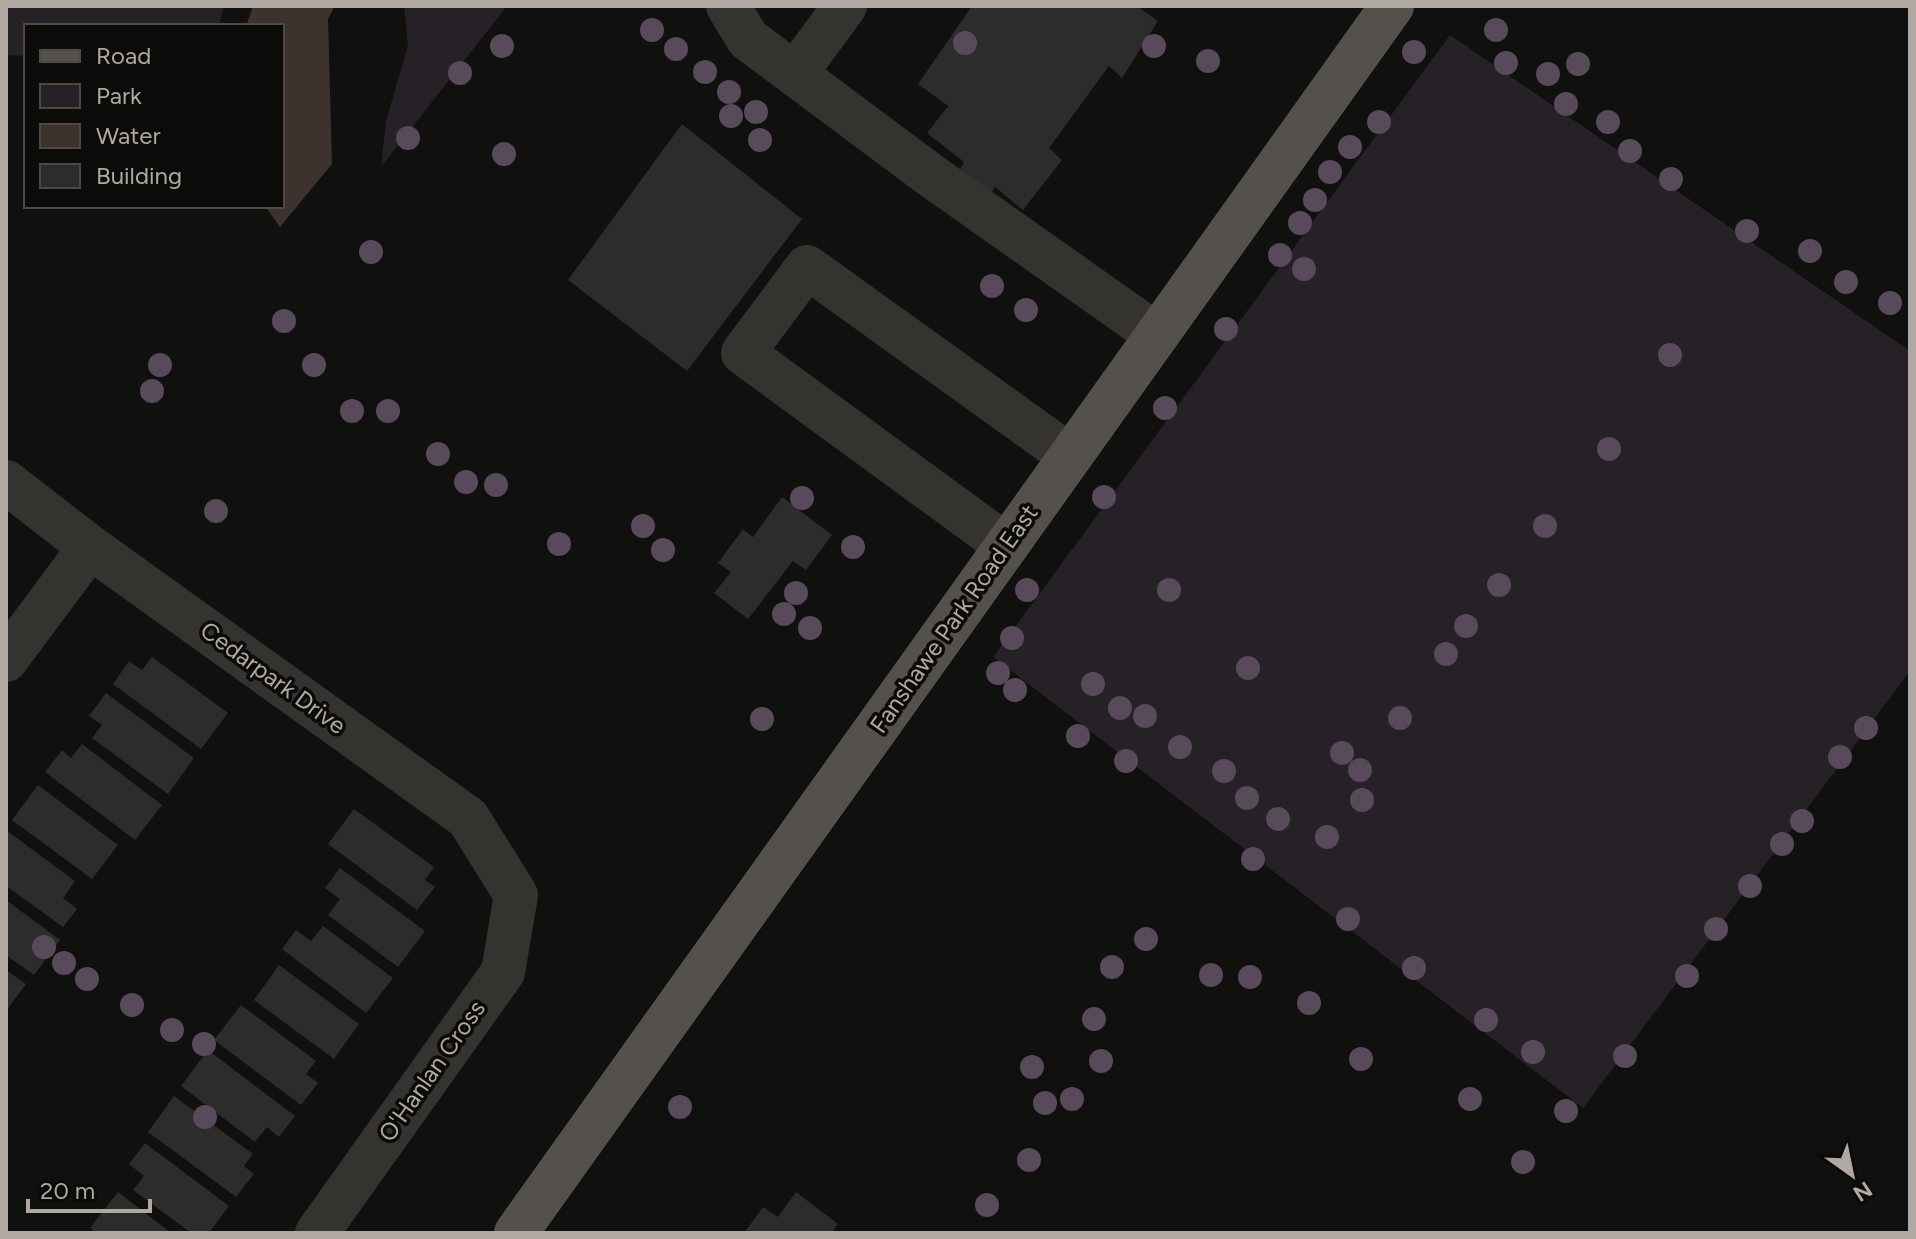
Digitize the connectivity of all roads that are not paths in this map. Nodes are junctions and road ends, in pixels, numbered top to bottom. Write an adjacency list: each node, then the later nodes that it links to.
1 (728, 6): 4 (street)
2 (845, 6): 4 (street)
3 (1392, 6): 5 (main road, Fanshawe Park Road East)
4 (795, 74): 5 (street)
5 (1157, 335): 6 (main road, Fanshawe Park Road East)
6 (1070, 456): 8 (main road, Fanshawe Park Road East); 8 (street)
7 (6, 482): 9 (street, Cedarpark Drive)
8 (1007, 546): 13 (main road, Fanshawe Park Road East)
9 (90, 547): 10 (street); 11 (street, Cedarpark Drive)
10 (6, 660)
11 (516, 895): 12 (street, O'Hanlan Cross)
12 (317, 1233)
13 (516, 1233)

